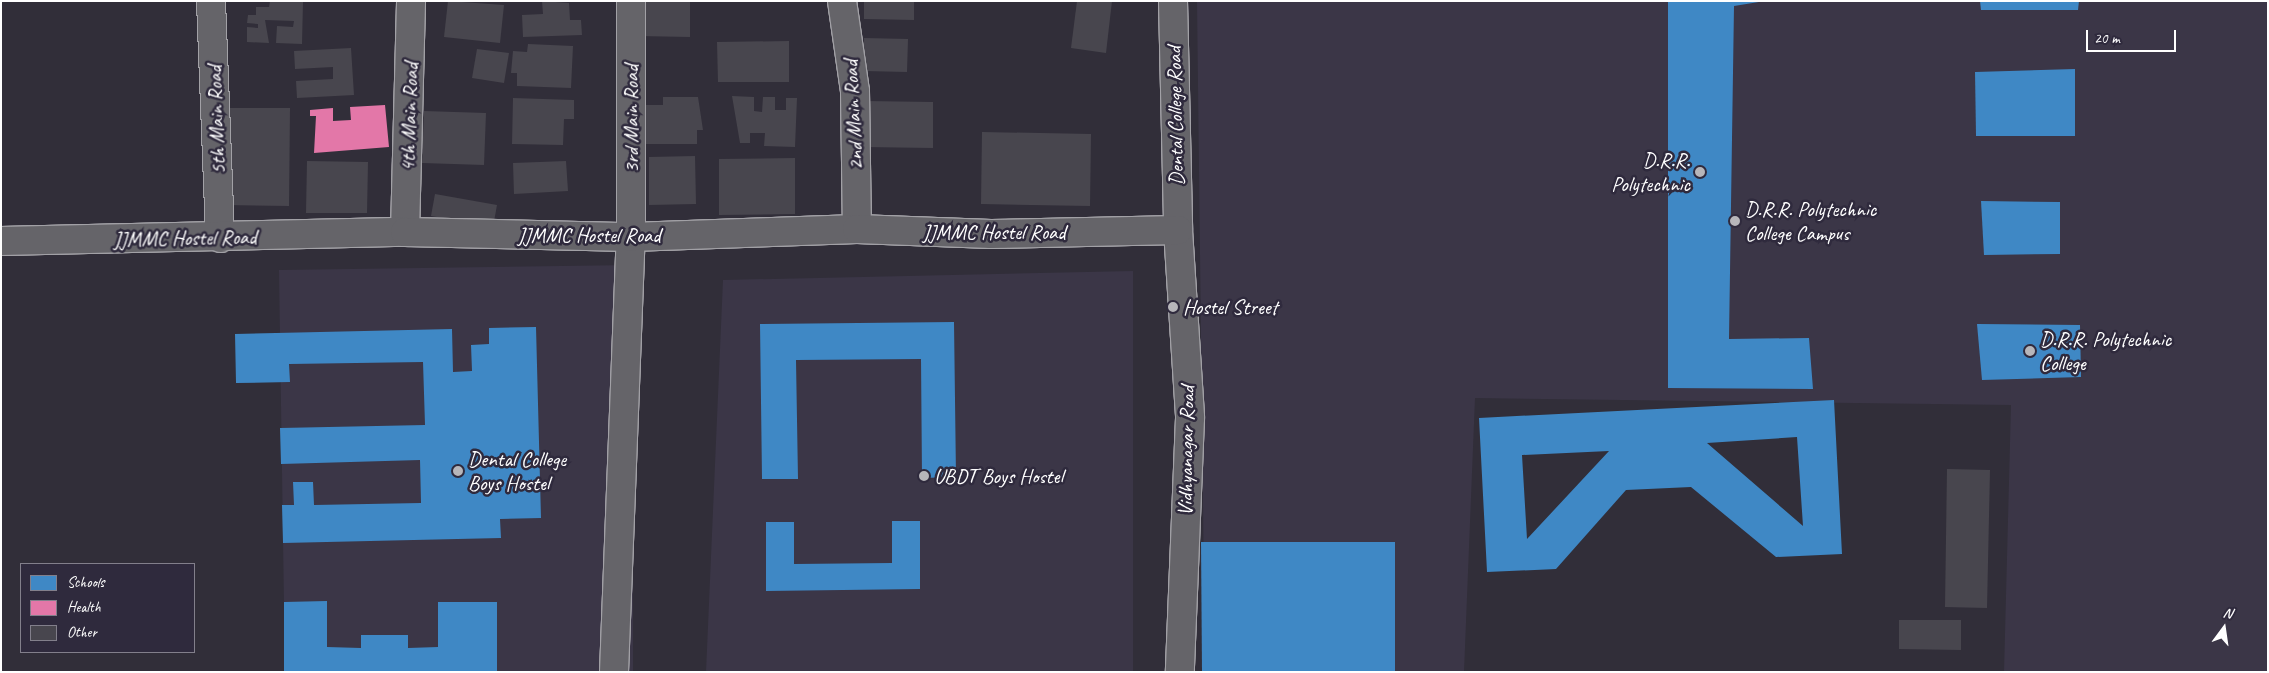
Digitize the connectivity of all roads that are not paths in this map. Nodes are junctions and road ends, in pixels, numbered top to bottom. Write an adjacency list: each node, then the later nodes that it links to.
1 (211, 1): 10 (street, 5th Main Road)
2 (410, 1): 8 (street, 4th Main Road)
3 (631, 1): 9 (street, 3rd Main Road)
4 (842, 1): 6 (street, 2nd Main Road)
5 (1173, 1): 7 (street, Dental College Road)
6 (857, 230): 7 (street, JJMMC Hostel Road); 9 (street, JJMMC Hostel Road)
7 (1178, 230): 13 (street, Vidhyanagar Road)
8 (405, 232): 9 (street, JJMMC Hostel Road); 10 (street, JJMMC Hostel Road)
9 (631, 237): 12 (street, 3rd Main Road)
10 (220, 238): 11 (street, JJMMC Hostel Road)
11 (1, 241)
12 (614, 672)
13 (1180, 672)

